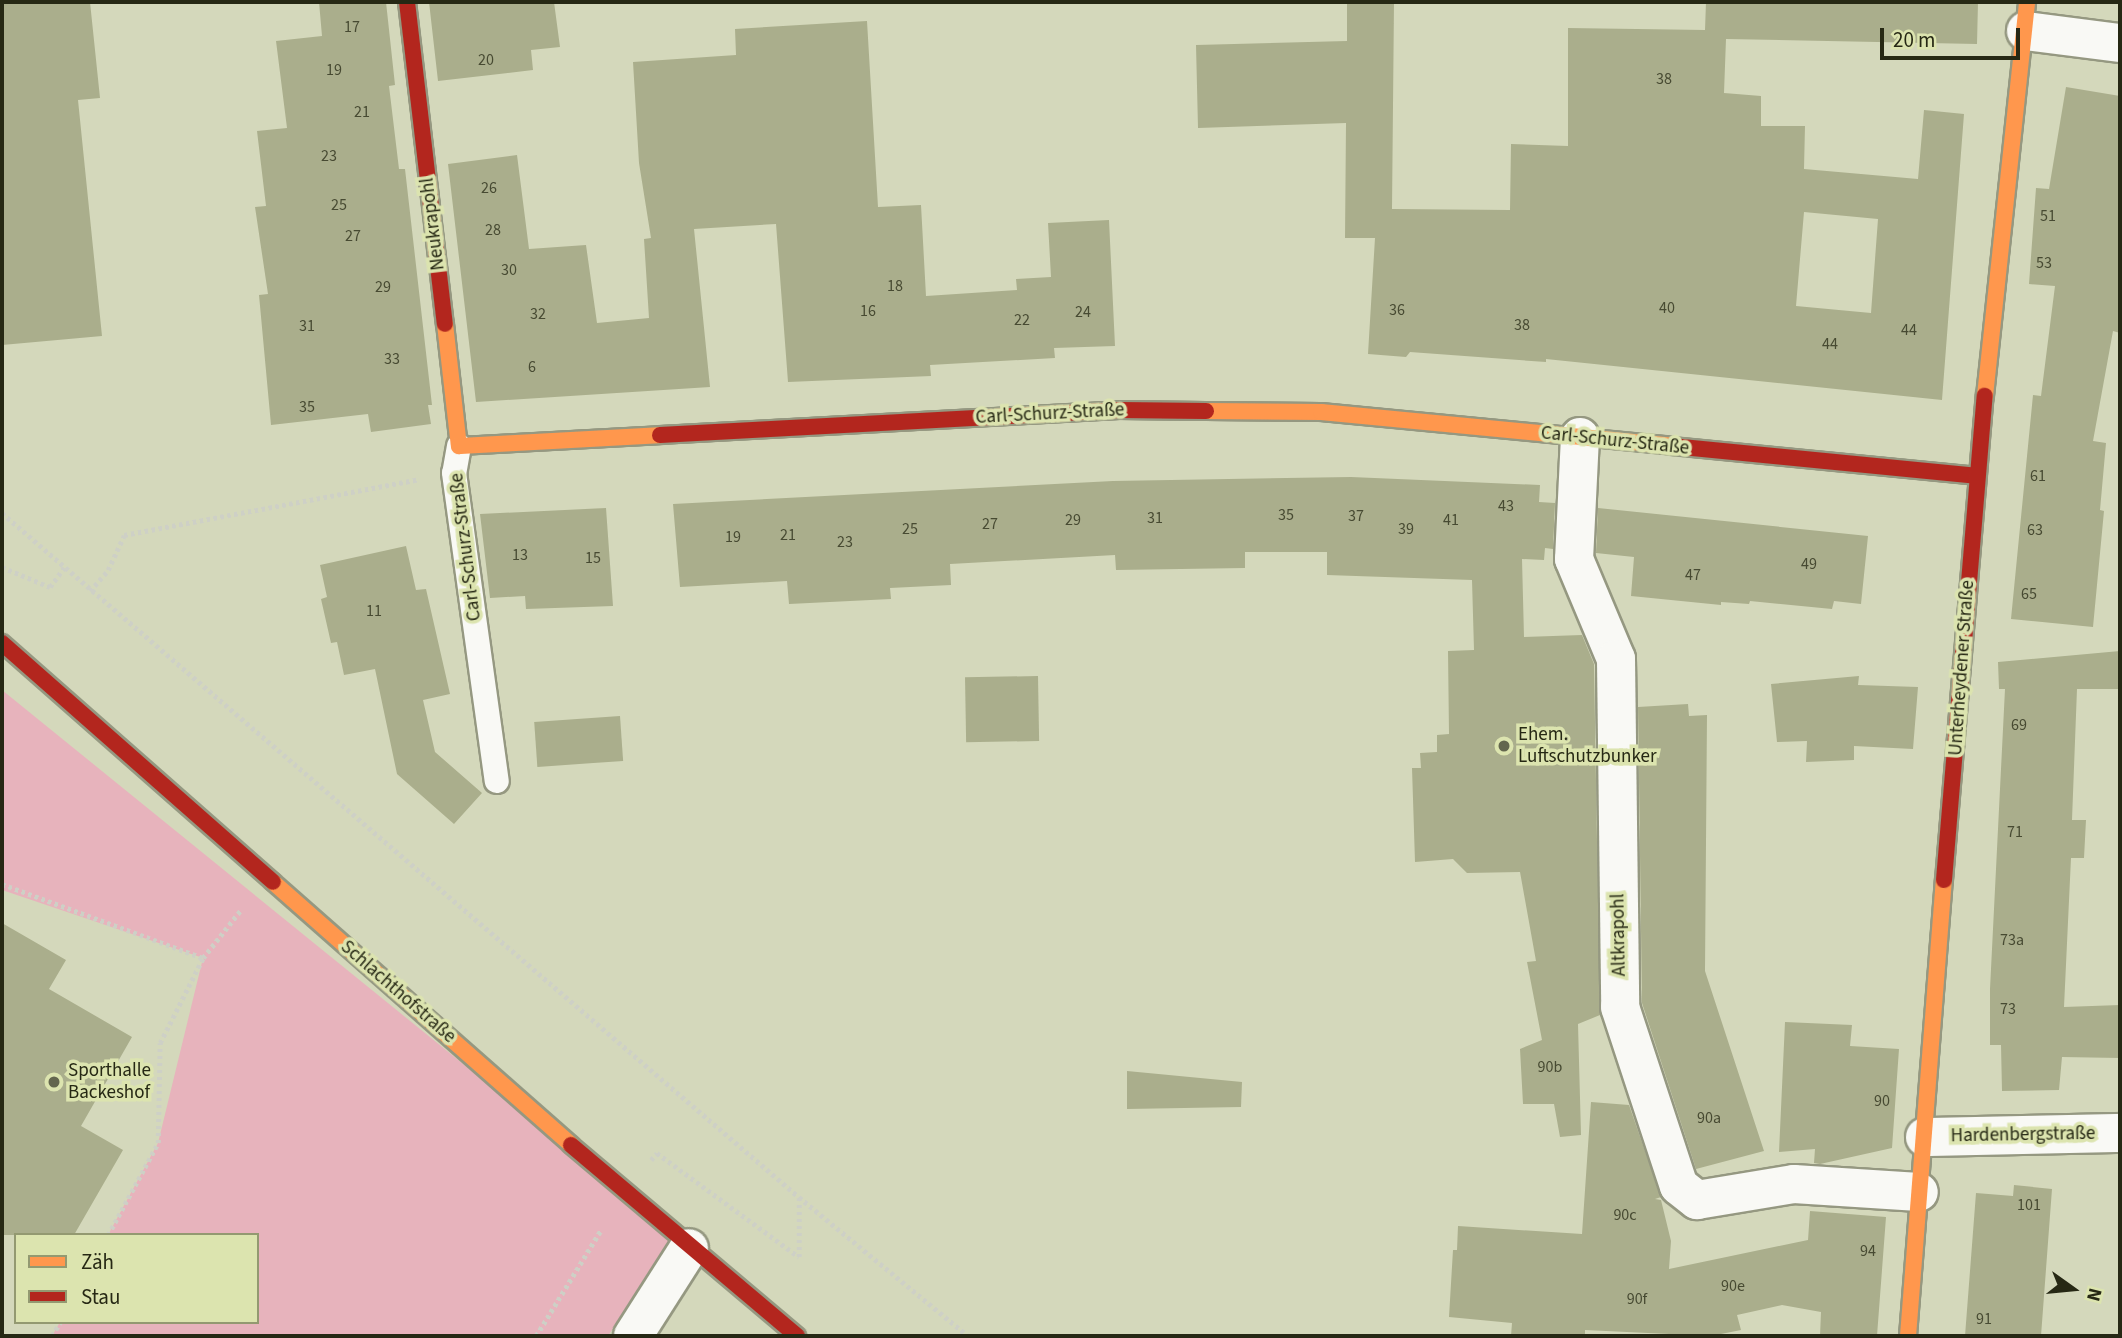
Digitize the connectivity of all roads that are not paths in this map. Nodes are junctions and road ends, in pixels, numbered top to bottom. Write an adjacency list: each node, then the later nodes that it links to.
1 (407, 2): 5 (street, Neukrapohl)
2 (2026, 17): 3 (street); 6 (street, Unterheydener Straße)
3 (2120, 43)
4 (1580, 437): 5 (street, Carl-Schurz-Straße); 6 (street, Carl-Schurz-Straße); 11 (street, Altkrapohl)
5 (459, 446): 8 (lane, Carl-Schurz-Straße)
6 (1976, 476): 10 (street, Unterheydener Straße)
7 (2, 643): 12 (street, Schlachthofstraße)
8 (496, 781)
9 (2120, 1133): 10 (street, Hardenbergstraße)
10 (1925, 1137): 11 (street, Unterheydener Straße)
11 (1919, 1192): 15 (street, Unterheydener Straße)
12 (689, 1248): 13 (street); 14 (street, Schlachthofstraße)
13 (633, 1336)
14 (797, 1336)
15 (1908, 1336)

